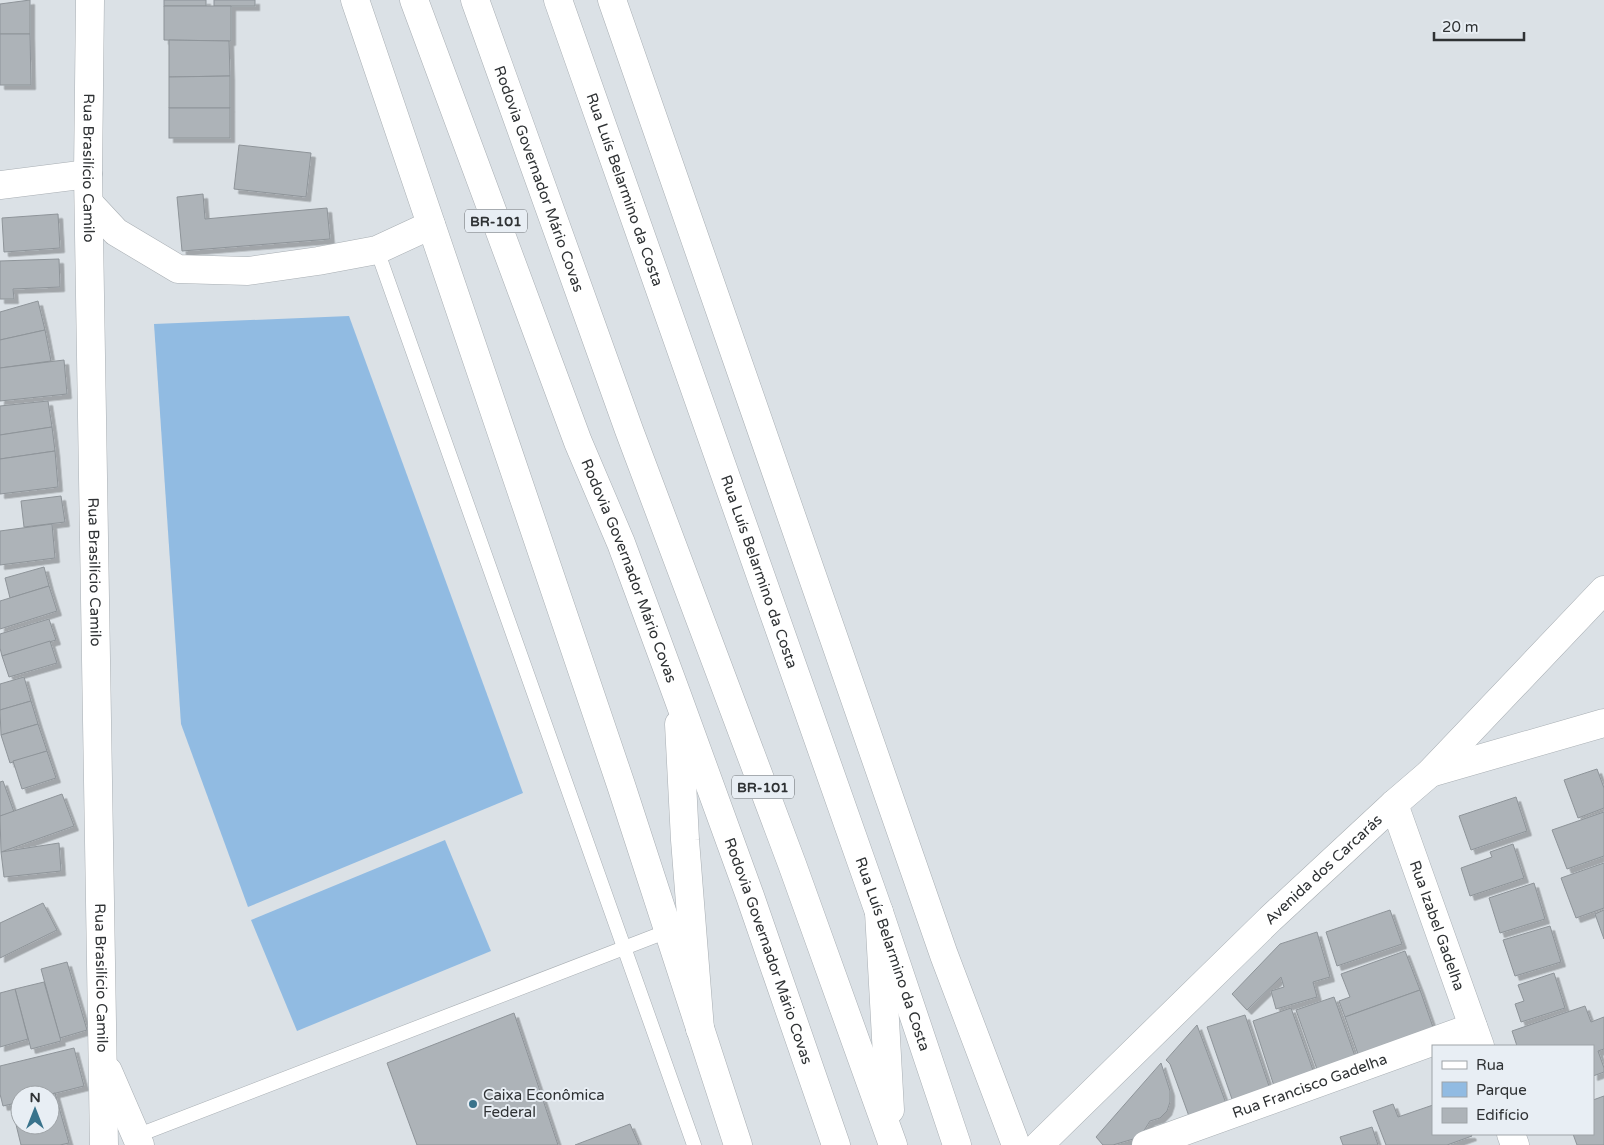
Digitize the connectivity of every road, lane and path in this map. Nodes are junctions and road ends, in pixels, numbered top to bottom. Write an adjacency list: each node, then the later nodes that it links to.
1 (90, 0): 7 (main road, Rua Brasilício Camilo)
2 (355, 0): 10 (main road)
3 (414, 0): 13 (main road, Rodovia Governador Mário Covas / BR-101)
4 (475, 0): 26 (main road, Rodovia Governador Mário Covas / BR-101)
5 (558, 0): 17 (main road, Rua Luís Belarmino da Costa)
6 (612, 0): 32 (main road)
7 (88, 174): 8 (main road); 9 (main road, Rua Brasilício Camilo)
8 (0, 185)
9 (89, 203): 11 (main road); 24 (main road, Rua Brasilício Camilo)
10 (431, 225): 11 (main road); 18 (main road)
11 (377, 250): 19 (lane)
12 (1602, 602): 15 (main road, Avenida dos Carcarás)
13 (677, 695): 20 (main road); 30 (main road, Rodovia Governador Mário Covas / BR-101)
14 (1604, 723): 15 (main road)
15 (1429, 774): 16 (main road, Avenida dos Carcarás)
16 (1394, 804): 21 (main road, Rua Izabel Gadelha); 33 (main road, Avenida dos Carcarás)
17 (879, 912): 26 (main road); 31 (main road, Rua Luís Belarmino da Costa)
18 (668, 931): 19 (lane); 20 (main road)
19 (625, 948): 25 (lane); 28 (lane)
20 (700, 1029): 29 (main road)
21 (1477, 1037): 22 (main road, Rua Francisco Gadelha)
22 (1452, 1045)
23 (1432, 1052): 34 (main road, Rua Francisco Gadelha)
24 (102, 1058): 25 (main road); 27 (main road, Rua Brasilício Camilo)
25 (138, 1140)
26 (892, 1142)
27 (104, 1145)
28 (694, 1145)
29 (738, 1145)
30 (836, 1145)
31 (957, 1145)
32 (1016, 1145)
33 (1039, 1145)
34 (1146, 1145)

